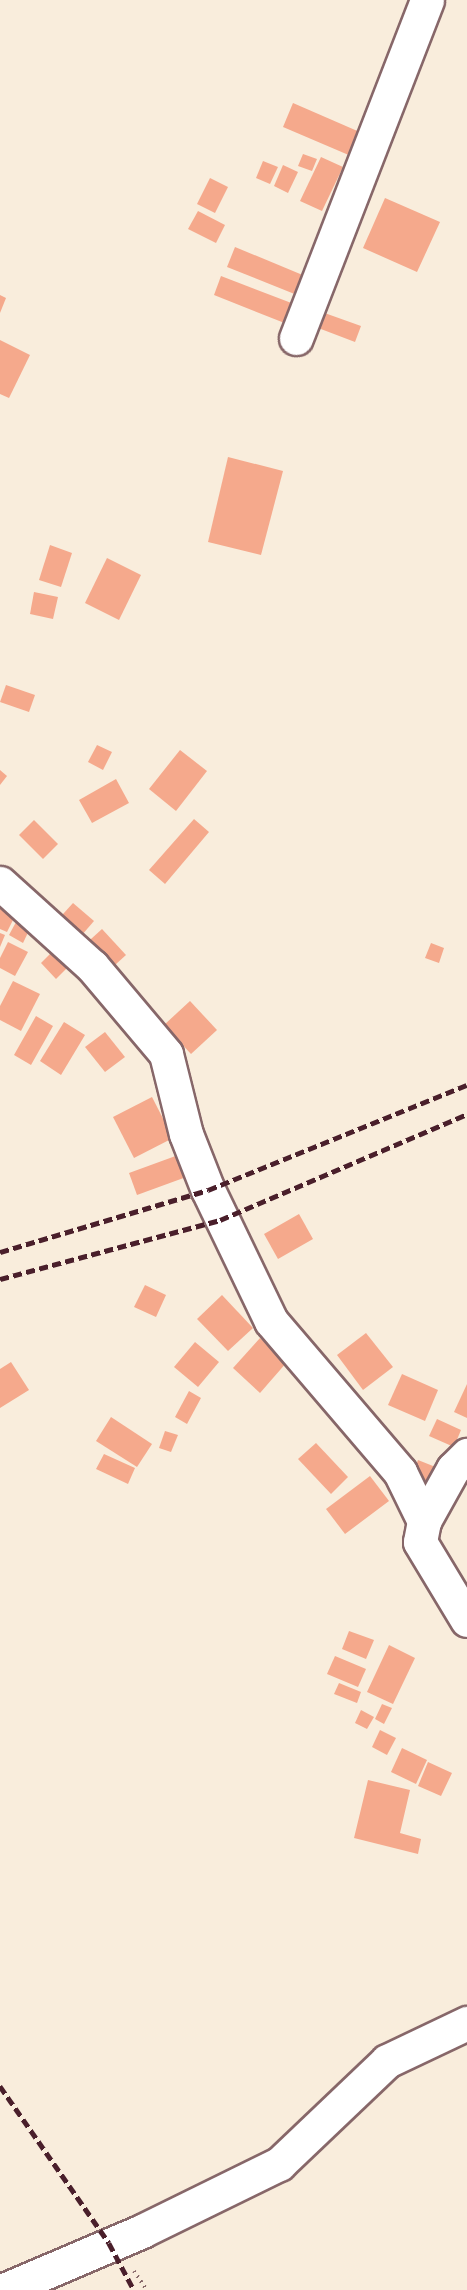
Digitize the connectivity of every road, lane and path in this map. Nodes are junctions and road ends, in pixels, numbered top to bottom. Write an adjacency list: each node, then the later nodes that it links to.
1 (427, 0): 2 (street)
2 (296, 338)
3 (0, 883): 5 (street)
4 (467, 1455): 5 (street)
5 (424, 1521): 6 (street)
6 (467, 1620)
7 (467, 2023): 8 (street)
8 (4, 2290)

